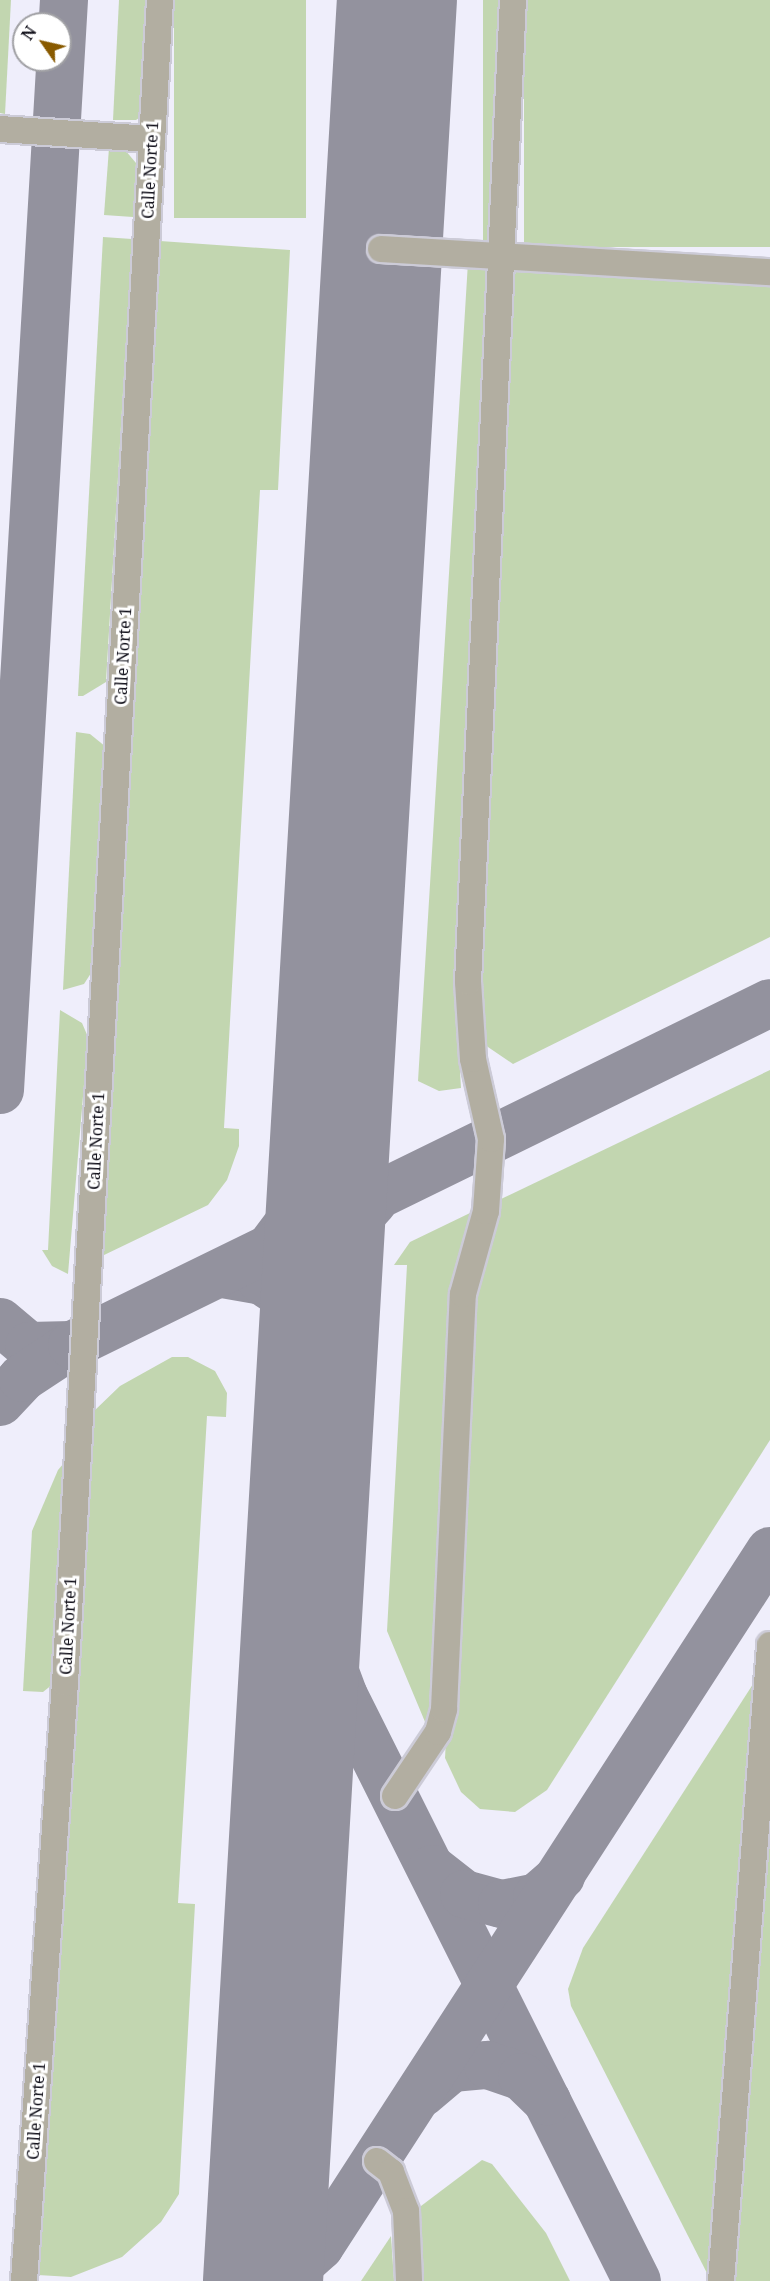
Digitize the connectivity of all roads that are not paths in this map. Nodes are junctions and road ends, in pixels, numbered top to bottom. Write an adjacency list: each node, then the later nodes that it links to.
1 (160, 0): 4 (lane, Calle Norte 1)
2 (513, 0): 6 (lane)
3 (0, 129): 4 (lane)
4 (152, 139): 11 (lane, Calle Norte 1)
5 (381, 249): 6 (lane)
6 (502, 254): 7 (lane); 9 (lane)
7 (770, 272)
8 (770, 1645): 13 (lane)
9 (395, 1797)
10 (376, 2161): 12 (lane)
11 (24, 2281)
12 (409, 2281)
13 (722, 2281)

